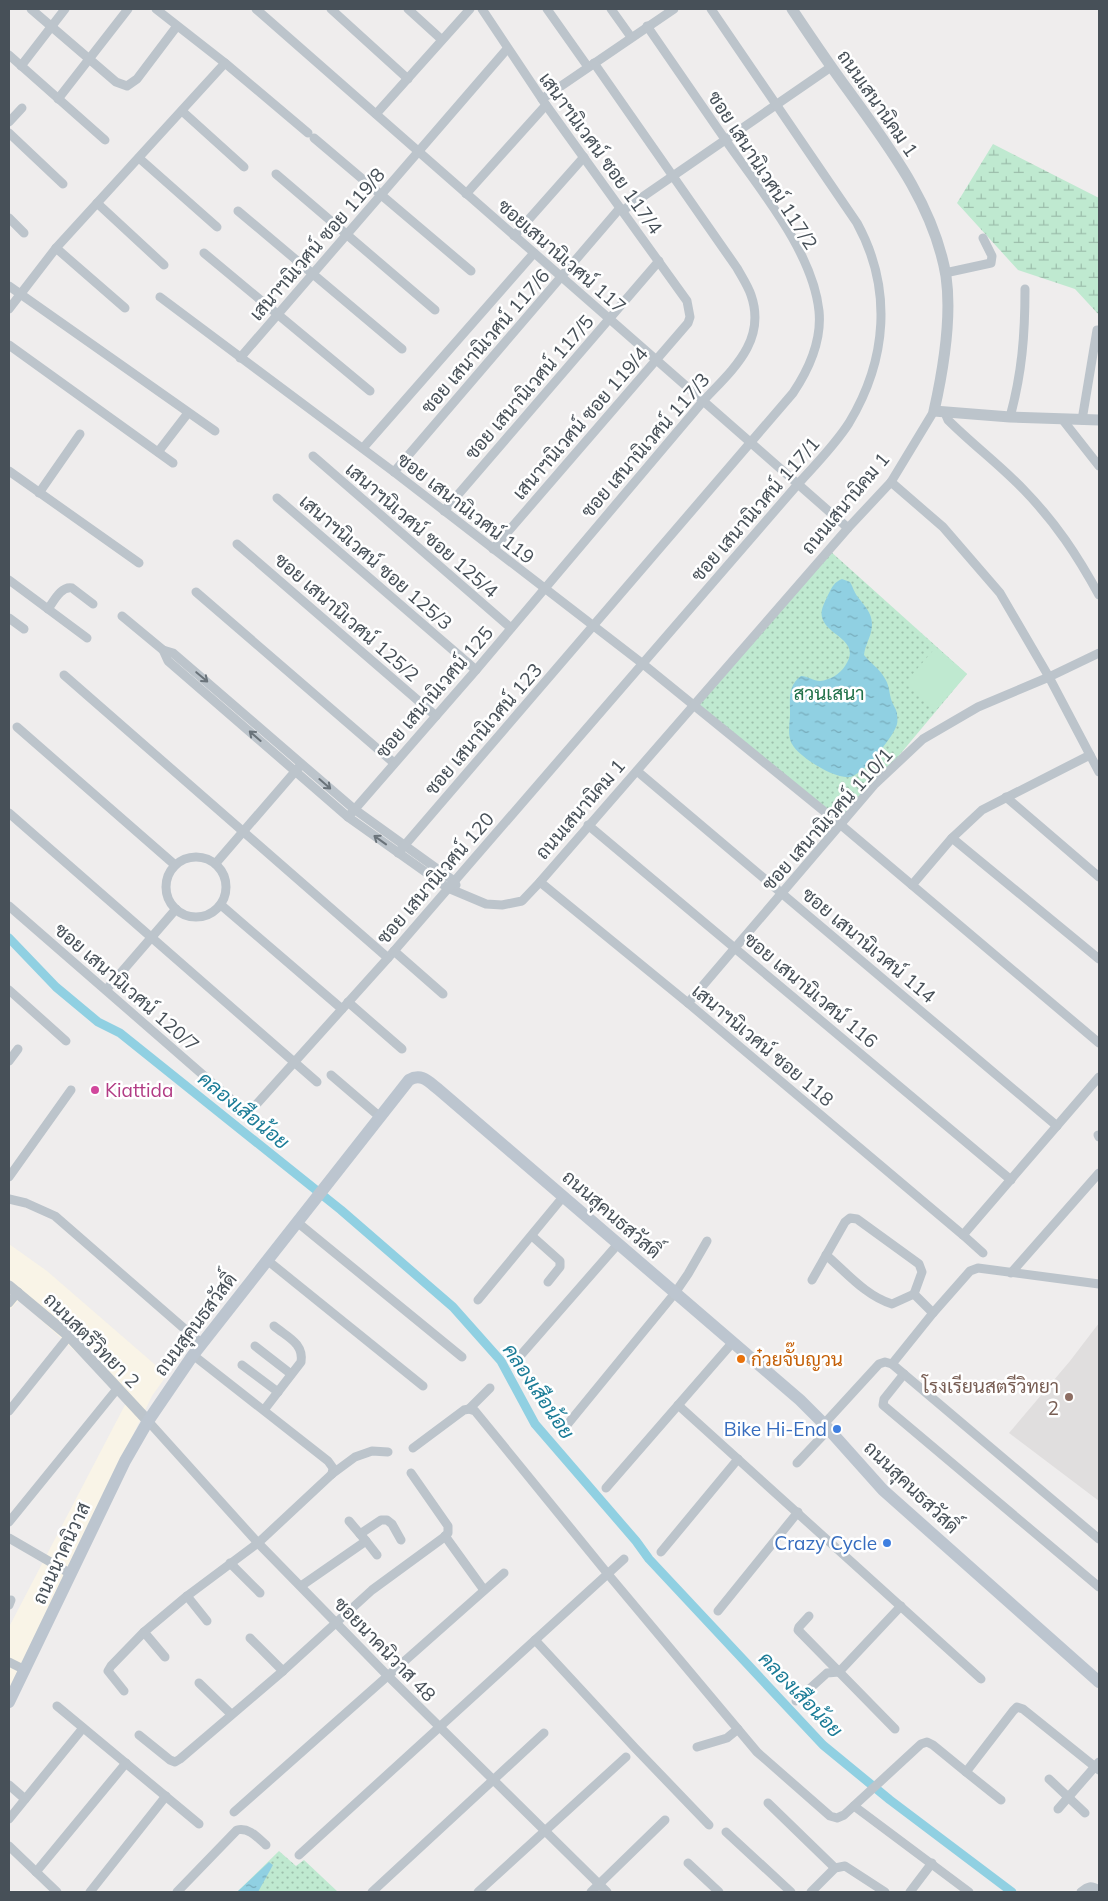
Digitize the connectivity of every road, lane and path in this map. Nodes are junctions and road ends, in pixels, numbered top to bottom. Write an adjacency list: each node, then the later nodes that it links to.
1 (31, 9): 17 (street)
2 (65, 9): 17 (street)
3 (128, 9): 22 (street)
4 (156, 9): 15 (street)
5 (256, 9): 33 (street, ซอยเสนานิเวศน์ 117)
6 (331, 9): 27 (street)
7 (408, 9): 19 (street)
8 (470, 9): 19 (street)
9 (482, 9): 20 (street, เสนาฯนิเวศน์ ซอย 117/4)
10 (547, 9): 24 (street)
11 (612, 9): 18 (street)
12 (674, 9): 16 (street)
13 (711, 9): 30 (street, ซอย เสนานิเวศน์ 117/1)
14 (792, 9): 26 (street, ถนนเสนานิคม 1)
15 (177, 26): 22 (street); 23 (street)
16 (647, 26): 18 (street); 37 (street, ซอย เสนานิเวศน์ 117/2)
17 (51, 27): 22 (street); 25 (street)
18 (631, 37): 24 (street)
19 (441, 39): 27 (street)
20 (507, 48): 29 (street, เสนาฯนิเวศน์ ซอย 117/4); 38 (street, เสนาฯนิเวศน์ ซอย 119/8)
21 (9, 55): 25 (street)
22 (89, 60): 28 (street)
23 (224, 63): 32 (street); 46 (street)
24 (591, 65): 29 (street); 43 (street)
25 (21, 66): 28 (street)
26 (831, 67): 30 (street, ซอย เสนานิเวศน์ 117/6); 62 (street, ถนนเสนานิคม 1)
27 (408, 79): 33 (street)
28 (58, 99): 36 (street)
29 (544, 102): 39 (street, เสนาฯนิเวศน์ ซอย 117/4); 45 (street)
30 (777, 104): 37 (street, ซอย เสนานิเวศน์ 117/6); 99 (street, ซอย เสนานิเวศน์ 117/1)
31 (22, 108): 34 (street)
32 (182, 111): 40 (street); 41 (street)
33 (376, 114): 38 (street, ซอยเสนานิเวศน์ 117)
34 (9, 122)
35 (9, 133): 44 (street)
36 (105, 140)
37 (725, 140): 43 (street, ซอย เสนานิเวศน์ 117/6); 90 (street, ซอย เสนานิเวศน์ 117/2)
38 (419, 151): 45 (street, ซอยเสนานิเวศน์ 117); 46 (street, เสนาฯนิเวศน์ ซอย 119/8)
39 (584, 157): 48 (street, เสนาฯนิเวศน์ ซอย 117/4); 54 (street)
40 (139, 158): 47 (street); 51 (street)
41 (244, 167)
42 (276, 174): 53 (street)
43 (673, 176): 48 (street, ซอย เสนานิเวศน์ 117/6); 81 (street, ซอย เสนานิเวศน์ 117/3)
44 (63, 184)
45 (466, 194): 54 (street, ซอยเสนานิเวศน์ 117)
46 (382, 196): 53 (street, เสนาฯนิเวศน์ ซอย 119/8); 61 (street)
47 (97, 203): 56 (street); 60 (street)
48 (621, 210): 59 (street, เสนาฯนิเวศน์ ซอย 117/4); 64 (street, ซอย เสนานิเวศน์ 117/6)
49 (238, 211): 63 (street)
50 (9, 218): 52 (street)
51 (217, 227)
52 (24, 233)
53 (346, 235): 63 (street, เสนาฯนิเวศน์ ซอย 119/8); 71 (street)
54 (514, 236): 58 (street, ซอยเสนานิเวศน์ 117)
55 (983, 238): 62 (street)
56 (56, 248): 67 (street); 69 (street)
57 (204, 253): 72 (street)
58 (534, 253): 64 (street, ซอยเสนานิเวศน์ 117); 91 (street)
59 (658, 261): 73 (street, เสนาฯนิเวศน์ ซอย 117/4); 74 (street, ซอย เสนานิเวศน์ 117/5)
60 (164, 265)
61 (471, 271)
62 (945, 273): 83 (street, ถนนเสนานิคม 1)
63 (312, 274): 72 (street, เสนาฯนิเวศน์ ซอย 119/8); 77 (street)
64 (562, 276): 74 (street, ซอยเสนานิเวศน์ 117); 97 (street, ซอย เสนานิเวศน์ 117/6)
65 (9, 286): 67 (street)
66 (1025, 289): 84 (street)
67 (20, 294): 70 (street); 82 (street)
68 (160, 297): 78 (street, ซอย เสนานิเวศน์ 119)
69 (125, 308)
70 (9, 309)
71 (435, 310)
72 (277, 314): 78 (street, เสนาฯนิเวศน์ ซอย 119/8); 80 (street)
73 (690, 316): 79 (street, เสนาฯนิเวศน์ ซอย 119/4)
74 (609, 319): 79 (street, ซอยเสนานิเวศน์ 117); 102 (street, ซอย เสนานิเวศน์ 117/5)
75 (1098, 330): 86 (street)
76 (9, 345): 92 (street)
77 (402, 349)
78 (240, 358): 91 (street, ซอย เสนานิเวศน์ 119)
79 (656, 360): 81 (street, ซอยเสนานิเวศน์ 117); 105 (street, เสนาฯนิเวศน์ ซอย 119/4)
80 (370, 391)
81 (704, 400): 90 (street, ซอยเสนานิเวศน์ 117); 108 (street, ซอย เสนานิเวศน์ 117/3)
82 (188, 412): 88 (street); 92 (street)
83 (939, 412): 84 (street); 98 (street, ถนนเสนานิคม 1); 110 (street)
84 (1010, 417): 85 (street)
85 (1062, 420): 86 (street); 95 (street)
86 (1082, 420): 87 (street)
87 (1099, 420)
88 (215, 431)
89 (80, 434): 100 (street)
90 (750, 442): 99 (street, ซอยเสนานิเวศน์ 117); 115 (street, ซอย เสนานิเวศน์ 117/2)
91 (363, 448): 97 (street, ซอย เสนานิเวศน์ 119)
92 (158, 452): 94 (street)
93 (313, 456): 116 (street, เสนาฯนิเวศน์ ซอย 125/4)
94 (173, 463)
95 (1099, 466)
96 (9, 471): 100 (street)
97 (394, 472): 102 (street, ซอย เสนานิเวศน์ 119)
98 (891, 482): 103 (street, ถนนเสนานิคม 1); 124 (street)
99 (798, 484): 103 (street, ซอยเสนานิเวศน์ 117); 121 (street, ซอย เสนานิเวศน์ 117/1)
100 (39, 493): 106 (street)
101 (277, 498): 122 (street, เสนาฯนิเวศน์ ซอย 125/3)
102 (444, 510): 105 (street, ซอย เสนานิเวศน์ 119)
103 (848, 528): 125 (street, ถนนเสนานิคม 1)
104 (237, 544): 126 (street, ซอย เสนานิเวศน์ 125/2)
105 (493, 549): 108 (street, ซอย เสนานิเวศน์ 119)
106 (139, 563)
107 (9, 580): 112 (street)
108 (544, 589): 115 (street, ซอย เสนานิเวศน์ 119); 116 (street, ซอย เสนานิเวศน์ 125)
109 (196, 592): 129 (street)
110 (1099, 595)
111 (93, 604): 112 (street)
112 (48, 609): 118 (street)
113 (122, 616): 119 (street, ถนนเสนานิคม 1)
114 (9, 618): 117 (street)
115 (593, 627): 121 (street, ซอย เสนานิเวศน์ 119); 142 (street, ซอย เสนานิเวศน์ 123)
116 (511, 628): 122 (street, ซอย เสนานิเวศน์ 125)
117 (24, 629)
118 (88, 638)
119 (163, 650): 130 (street, ถนนเสนานิคม 1, one-way to 130); 132 (street, ถนนเสนานิคม 1, one-way to 119)
120 (1099, 653): 124 (street, ซอย เสนานิเวศน์ 110/1)
121 (643, 664): 125 (street, ซอย เสนานิเวศน์ 119); 147 (street, ซอย เสนานิเวศน์ 120)
122 (476, 670): 126 (street, ซอย เสนานิเวศน์ 125)
123 (64, 675): 140 (street)
124 (1049, 677): 128 (street); 138 (street, ซอย เสนานิเวศน์ 110/1)
125 (694, 705): 131 (street, ถนนเสนานิคม 1); 138 (street, ซอย เสนานิเวศน์ 119)
126 (436, 716): 129 (street, ซอย เสนานิเวศน์ 125)
127 (17, 727): 144 (street)
128 (1090, 755): 133 (street); 134 (street)
129 (394, 763): 135 (street, ซอย เสนานิเวศน์ 125)
130 (302, 764): 132 (street); 135 (street, ถนนเสนานิคม 1, one-way to 135)
131 (637, 770): 139 (street, ถนนเสนานิคม 1); 149 (street, ซอย เสนานิเวศน์ 114)
132 (295, 772): 137 (street, ถนนเสนานิคม 1); 140 (street)
133 (1099, 772)
134 (1006, 797): 141 (street); 145 (street)
135 (354, 809): 137 (street, ซอย เสนานิเวศน์ 125); 142 (street, ถนนเสนานิคม 1)
136 (9, 813): 153 (street)
137 (348, 817): 142 (street, ถนนเสนานิคม 1, one-way to 137)
138 (841, 825): 148 (street, ซอย เสนานิเวศน์ 119); 149 (street, ซอย เสนานิเวศน์ 110/1)
139 (588, 826): 146 (street, ถนนเสนานิคม 1); 154 (street, ซอย เสนานิเวศน์ 116)
140 (244, 832): 143 (street); 155 (street)
141 (952, 838): 148 (street); 156 (street)
142 (401, 849): 147 (street, ถนนเสนานิคม 1)
143 (216, 864): 144 (street); 150 (street)
144 (175, 865): 152 (street)
145 (1099, 877)
146 (540, 882): 147 (street, ถนนเสนานิคม 1); 160 (street, เสนาฯนิเวศน์ ซอย 118)
147 (451, 885): 155 (street, ซอย เสนานิเวศน์ 120)
148 (912, 885): 163 (street, ซอย เสนานิเวศน์ 119)
149 (782, 893): 154 (street, ซอย เสนานิเวศน์ 110/1); 174 (street, ซอย เสนานิเวศน์ 114)
150 (220, 905): 152 (street); 161 (street)
151 (9, 906): 158 (street, ซอย เสนานิเวศน์ 120/7)
152 (176, 909): 153 (street)
153 (152, 938): 158 (street); 167 (street)
154 (736, 947): 160 (street, ซอย เสนานิเวศน์ 110/1); 178 (street, ซอย เสนานิเวศน์ 116)
155 (390, 954): 159 (street); 161 (street, ซอย เสนานิเวศน์ 120)
156 (1099, 959)
157 (9, 990): 162 (street)
158 (106, 990): 172 (street, ซอย เสนานิเวศน์ 120/7)
159 (444, 994)
160 (688, 1003): 182 (street, เสนาฯนิเวศน์ ซอย 118)
161 (345, 1006): 165 (street); 167 (street, ซอย เสนานิเวศน์ 120)
162 (66, 1041)
163 (1099, 1043)
164 (18, 1049): 166 (street)
165 (402, 1049)
166 (9, 1061)
167 (294, 1062): 170 (street); 172 (street, ซอย เสนานิเวศน์ 120)
168 (331, 1075): 173 (street)
169 (1099, 1077): 174 (street)
170 (317, 1082)
171 (72, 1090): 177 (street)
172 (245, 1109): 175 (street, ซอย เสนานิเวศน์ 120/7)
173 (380, 1117): 179 (main road, ถนนสุคนธสวัสดิ์); 181 (main road, ถนนสุคนธสวัสดิ์)
174 (1057, 1126): 178 (street)
175 (268, 1131)
176 (1099, 1173): 189 (street)
177 (9, 1177)
178 (1011, 1180): 182 (street)
179 (563, 1197): 183 (street); 185 (main road, ถนนสุคนธสวัสดิ์)
180 (9, 1199): 202 (street)
181 (297, 1222): 188 (main road, ถนนสุคนธสวัสดิ์); 206 (street)
182 (963, 1235): 186 (street, เสนาฯนิเวศน์ ซอย 118)
183 (532, 1236): 191 (street); 196 (street)
184 (707, 1241): 194 (street)
185 (618, 1244): 194 (main road, ถนนสุคนธสวัสดิ์); 205 (street)
186 (983, 1253)
187 (826, 1254): 190 (street); 195 (street); 195 (street)
188 (267, 1260): 202 (main road, ถนนสุคนธสวัสดิ์); 211 (street)
189 (1011, 1273): 192 (street); 198 (street)
190 (812, 1280)
191 (548, 1282)
192 (1099, 1284)
193 (13, 1289): 197 (street); 200 (street, ถนนสตรีวิทยา 2)
194 (675, 1292): 201 (main road, ถนนสุคนธสวัสดิ์); 221 (street)
195 (914, 1294): 198 (street)
196 (478, 1300)
197 (9, 1303)
198 (933, 1313): 207 (street)
199 (274, 1326): 209 (street)
200 (68, 1336): 213 (street, ถนนสตรีวิทยา 2); 218 (street)
201 (733, 1342): 215 (street); 220 (main road, ถนนสุคนธสวัสดิ์)
202 (202, 1344): 204 (main road, ถนนสุคนธสวัสดิ์)
203 (255, 1346): 209 (street)
204 (193, 1355): 217 (street); 219 (main road, ถนนสุคนธสวัสดิ์)
205 (520, 1356)
206 (462, 1357)
207 (892, 1364): 210 (street); 220 (street)
208 (242, 1365): 214 (street)
209 (291, 1374): 214 (street)
210 (904, 1374): 235 (street); 246 (street)
211 (423, 1386)
212 (490, 1388): 216 (street)
213 (117, 1389): 219 (street, ถนนสตรีวิทยา 2); 231 (street)
214 (278, 1392): 217 (street)
215 (678, 1405): 224 (street); 228 (street)
216 (469, 1409): 222 (street); 243 (street)
217 (264, 1410): 227 (street)
218 (9, 1411)
219 (148, 1421): 237 (street, ซอยนาคนิวาส 48); 244 (main road, ถนนนาคนิวาส)
220 (826, 1426): 225 (street); 265 (main road, ถนนสุคนธสวัสดิ์)
221 (562, 1431)
222 (414, 1448)
223 (388, 1452): 227 (street)
224 (738, 1459): 229 (street); 238 (street)
225 (797, 1463)
226 (411, 1473): 232 (street)
227 (332, 1474): 237 (street)
228 (606, 1488)
229 (798, 1512): 250 (street); 251 (street)
230 (349, 1521): 234 (street)
231 (9, 1522)
232 (445, 1536): 247 (street); 254 (street)
233 (9, 1538): 244 (street)
234 (363, 1538): 236 (street); 239 (street); 245 (street)
235 (1099, 1539)
236 (401, 1540)
237 (258, 1543): 241 (street); 245 (street, ซอยนาคนิวาส 48)
238 (661, 1552)
239 (377, 1555)
240 (624, 1559): 243 (street)
241 (230, 1563): 248 (street); 249 (street)
242 (504, 1573): 247 (street)
243 (607, 1573): 257 (street); 275 (street)
244 (71, 1574): 260 (main road, ถนนนาคนิวาส)
245 (301, 1586): 254 (street, ซอยนาคนิวาส 48)
246 (1099, 1587)
247 (484, 1590): 263 (street)
248 (260, 1593)
249 (187, 1596): 253 (street); 255 (street)
250 (901, 1606): 262 (street); 264 (street)
251 (718, 1611)
252 (809, 1616): 262 (street)
253 (206, 1621)
254 (337, 1623): 261 (street); 263 (street, ซอยนาคนิวาส 48)
255 (144, 1632): 258 (street); 267 (street)
256 (250, 1638): 261 (street)
257 (535, 1640): 273 (street); 298 (street)
258 (165, 1656)
259 (9, 1662): 260 (street)
260 (25, 1670): 269 (main road, ถนนนาคนิวาส)
261 (282, 1671): 271 (street)
262 (840, 1672): 268 (street); 274 (street)
263 (387, 1675): 273 (street, ซอยนาคนิวาส 48); 293 (street)
264 (981, 1679)
265 (1099, 1682)
266 (199, 1683): 271 (street)
267 (124, 1691)
268 (796, 1701)
269 (9, 1702)
270 (57, 1706): 272 (street)
271 (231, 1714): 277 (street)
272 (83, 1728): 280 (street); 288 (street)
273 (440, 1728): 284 (street, ซอยนาคนิวาส 48); 303 (street)
274 (895, 1729)
275 (738, 1730): 278 (street); 291 (street)
276 (544, 1733): 284 (street)
277 (139, 1735)
278 (698, 1747)
279 (626, 1757): 299 (street)
280 (126, 1763): 286 (street); 307 (street)
281 (1098, 1766): 282 (street); 287 (street)
282 (966, 1772): 289 (street); 291 (street)
283 (1049, 1779): 287 (street)
284 (494, 1781): 299 (street, ซอยนาคนิวาส 48); 313 (street)
285 (9, 1785): 288 (street)
286 (166, 1796): 297 (street); 311 (street)
287 (1069, 1797): 292 (street); 294 (street)
288 (25, 1799): 295 (street)
289 (1001, 1800)
290 (768, 1803): 306 (street)
291 (854, 1806): 305 (street)
292 (1058, 1809)
293 (234, 1812)
294 (1086, 1813)
295 (9, 1819)
296 (665, 1820): 308 (street)
297 (198, 1824)
298 (708, 1825)
299 (546, 1832): 308 (street, ซอยนาคนิวาส 48); 314 (street)
300 (726, 1832): 318 (street)
301 (266, 1845): 312 (street)
302 (9, 1846): 307 (street)
303 (299, 1855)
304 (688, 1863): 317 (street)
305 (932, 1863): 321 (street); 322 (street)
306 (835, 1868): 319 (street); 320 (street)
307 (36, 1872): 310 (street)
308 (600, 1884): 315 (street); 316 (street, ซอยนาคนิวาส 48)
309 (1099, 1890): 323 (street)
310 (57, 1892)
311 (90, 1892)
312 (177, 1892)
313 (372, 1892)
314 (478, 1892)
315 (591, 1892)
316 (607, 1892)
317 (720, 1892)
318 (791, 1892)
319 (812, 1892)
320 (885, 1892)
321 (910, 1892)
322 (969, 1892)
323 (1081, 1892)

